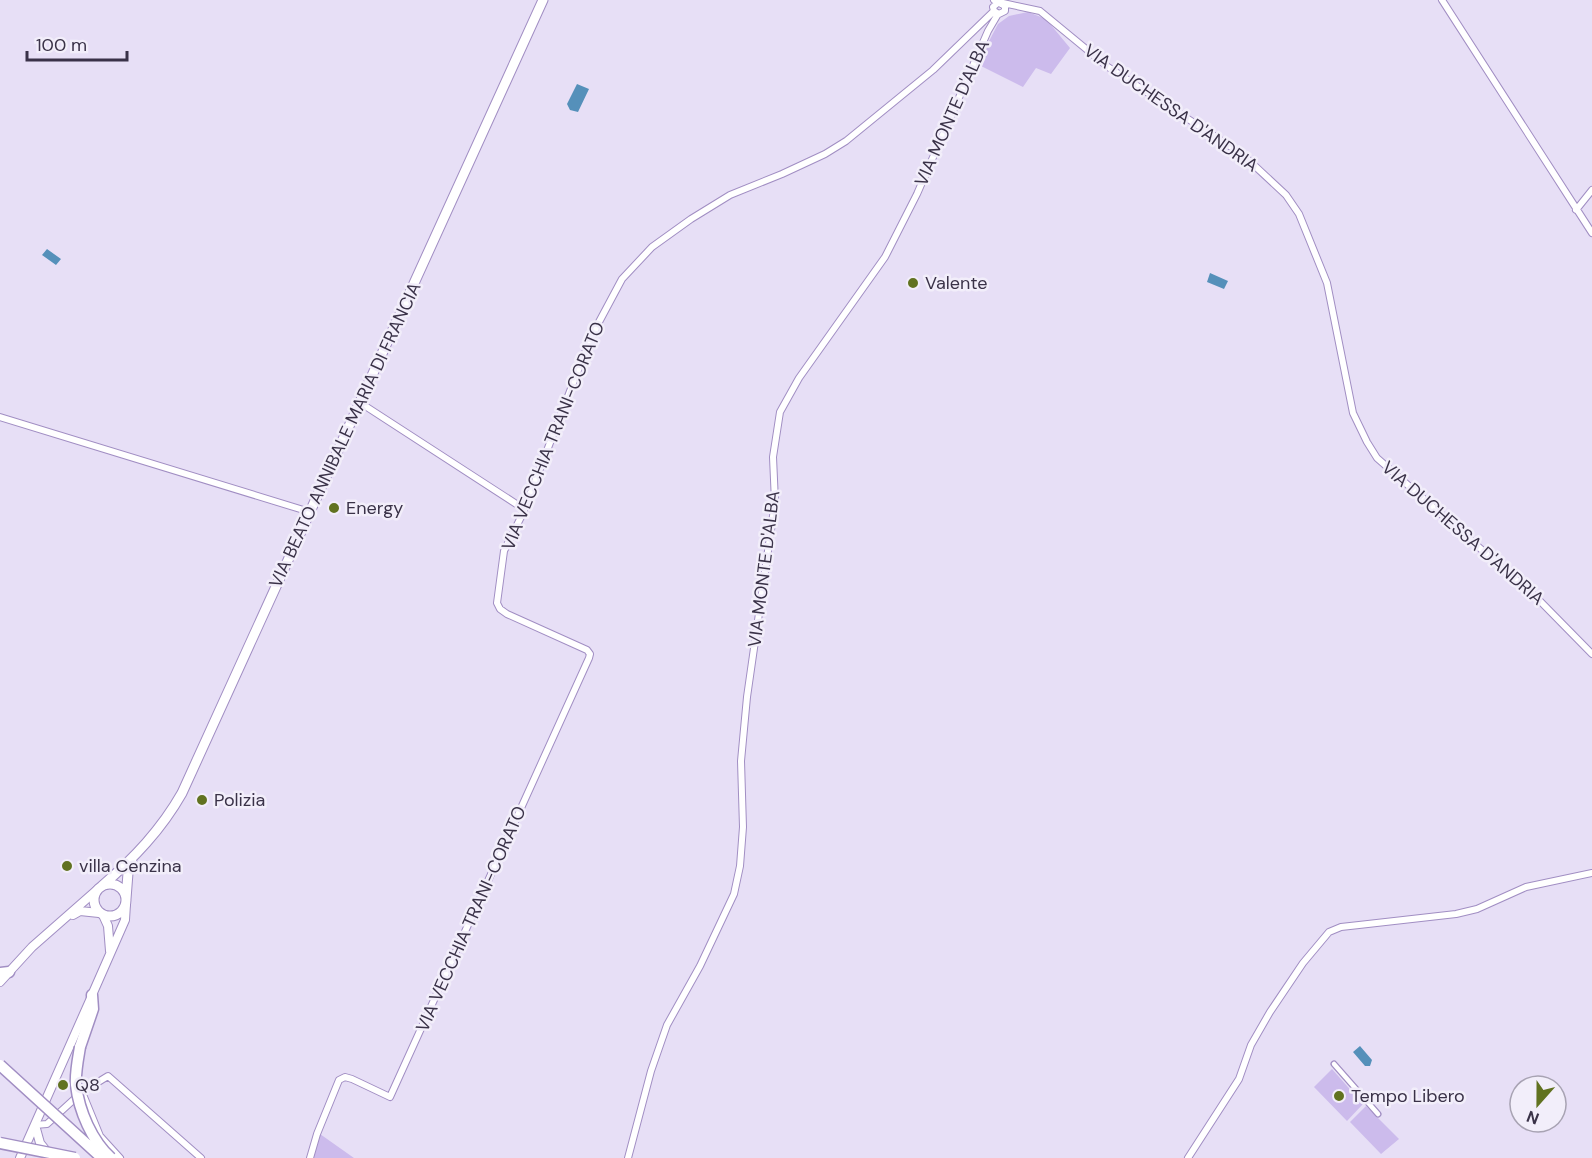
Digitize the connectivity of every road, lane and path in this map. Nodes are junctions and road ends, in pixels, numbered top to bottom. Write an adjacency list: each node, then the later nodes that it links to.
1 (543, 0): 10 (main road, VIA BEATO ANNIBALE MARIA DI FRANCIA)
2 (988, 0): 4 (street)
3 (1442, 0): 8 (street)
4 (998, 7): 5 (street, VIA VECCHIA TRANI-CORATO); 6 (street, VIA MONTE D'ALBA); 14 (street, VIA DUCHESSA D'ANDRIA)
5 (975, 28): 6 (street); 12 (street, VIA VECCHIA TRANI-CORATO)
6 (988, 32): 41 (street, VIA MONTE D'ALBA)
7 (1592, 190): 8 (street)
8 (1576, 210): 9 (street)
9 (1592, 233)
10 (359, 402): 12 (street); 13 (main road, VIA BEATO ANNIBALE MARIA DI FRANCIA)
11 (0, 417): 13 (street)
12 (524, 509): 40 (street, VIA VECCHIA TRANI-CORATO)
13 (310, 512): 15 (main road, VIA BEATO ANNIBALE MARIA DI FRANCIA)
14 (1592, 654)
15 (132, 860): 17 (main road, VIA BEATO ANNIBALE MARIA DI FRANCIA); 18 (main road)
16 (1592, 873): 42 (street)
17 (100, 888): 18 (main road); 19 (main road); 20 (main road)
18 (126, 901): 19 (main road); 21 (main road)
19 (101, 914): 20 (main road); 21 (main road)
20 (67, 918): 22 (main road)
21 (110, 955): 24 (main road)
22 (4, 972): 23 (main road)
23 (0, 982)
24 (92, 995): 30 (street); 37 (highway, bridge)
25 (1334, 1064): 29 (street)
26 (0, 1065): 36 (highway, bridge)
27 (0, 1075): 35 (highway)
28 (82, 1092): 30 (street); 38 (street); 39 (street)
29 (1378, 1114)
30 (35, 1125): 32 (street); 33 (street)
31 (0, 1143): 34 (highway, bridge)
32 (20, 1158)
33 (54, 1158)
34 (75, 1158)
35 (93, 1158)
36 (102, 1158)
37 (111, 1158)
38 (120, 1158)
39 (201, 1158)
40 (310, 1158)
41 (628, 1158)
42 (1188, 1158)

